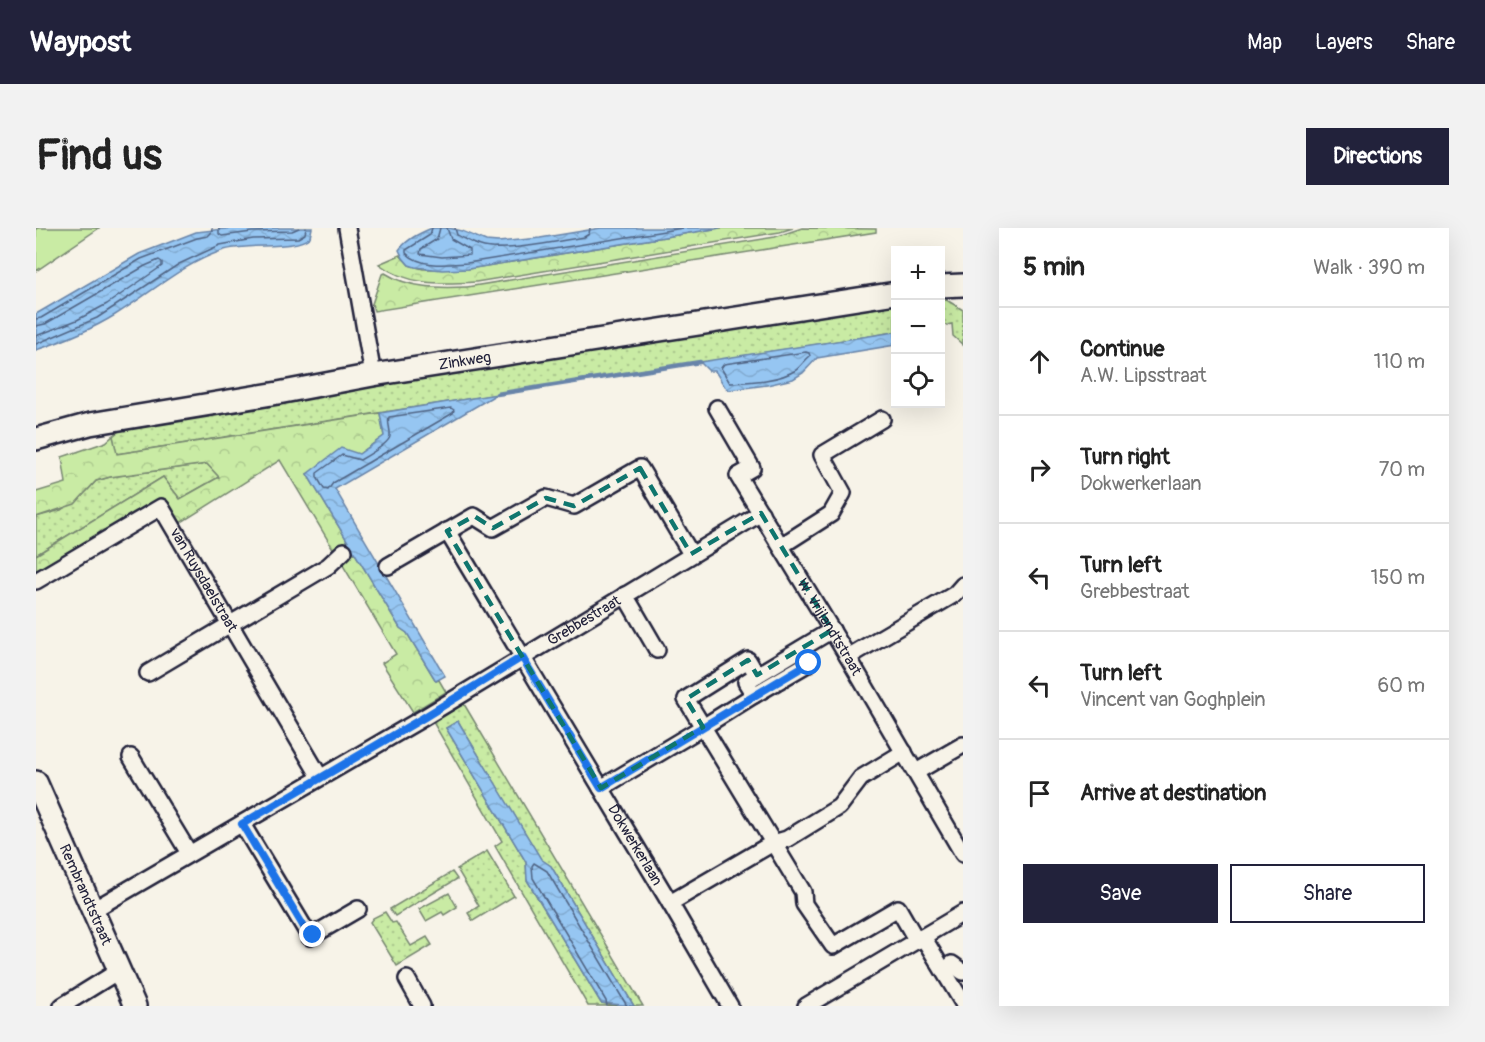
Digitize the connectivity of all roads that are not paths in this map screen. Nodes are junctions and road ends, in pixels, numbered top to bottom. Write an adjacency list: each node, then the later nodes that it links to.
1 (347, 228): 5 (street)
2 (945, 285): 3 (street)
3 (963, 285)
4 (891, 294): 5 (street, Zinkweg)
5 (373, 375): 8 (street, Zinkweg)
6 (717, 408): 9 (street, W. Vrijlandtstraat)
7 (882, 419): 11 (street)
8 (36, 439)
9 (761, 513): 11 (street, W. Vrijlandtstraat); 13 (street, Grebbestraat)
10 (447, 531): 13 (street); 14 (street); 22 (street, Dokwerkerlaan)
11 (781, 546): 19 (street, W. Vrijlandtstraat)
12 (344, 551): 18 (street)
13 (691, 554): 17 (street, Grebbestraat)
14 (388, 566)
15 (36, 581): 18 (street, van Ruysdaelstraat)
16 (963, 585): 23 (street)
17 (625, 595): 21 (street); 22 (street, Grebbestraat)
18 (231, 624): 24 (street); 32 (street, van Ruysdaelstraat)
19 (832, 630): 20 (street); 23 (street, W. Vrijlandtstraat)
20 (801, 649): 25 (street); 26 (street)
21 (657, 650)
22 (522, 657): 32 (street, Grebbestraat); 34 (street, Dokwerkerlaan)
23 (848, 657): 29 (street, W. Vrijlandtstraat)
24 (148, 673)
25 (757, 675): 26 (street); 27 (street)
26 (754, 695): 27 (street)
27 (703, 727): 34 (street); 36 (street)
28 (963, 745): 31 (street)
29 (904, 752): 31 (street, W. Vrijlandtstraat); 36 (street)
30 (131, 757): 37 (street)
31 (916, 772): 38 (street, W. Vrijlandtstraat)
32 (320, 777): 35 (street, Grebbestraat)
33 (36, 782): 41 (street, Rembrandtstraat)
34 (601, 788): 39 (street, Dokwerkerlaan)
35 (242, 824): 37 (street, Grebbestraat); 40 (street)
36 (773, 843): 39 (street); 43 (street)
37 (189, 853): 41 (street, Grebbestraat)
38 (963, 854)
39 (670, 903): 50 (street, Dokwerkerlaan)
40 (358, 909)
41 (93, 910): 44 (street, Rembrandtstraat)
42 (963, 913): 43 (street)
43 (920, 939): 46 (street); 51 (street)
44 (120, 970): 47 (street); 48 (street, Rembrandtstraat)
45 (407, 979): 49 (street)
46 (963, 1003)
47 (62, 1006)
48 (135, 1006)
49 (422, 1006)
50 (730, 1006)
51 (806, 1006)

